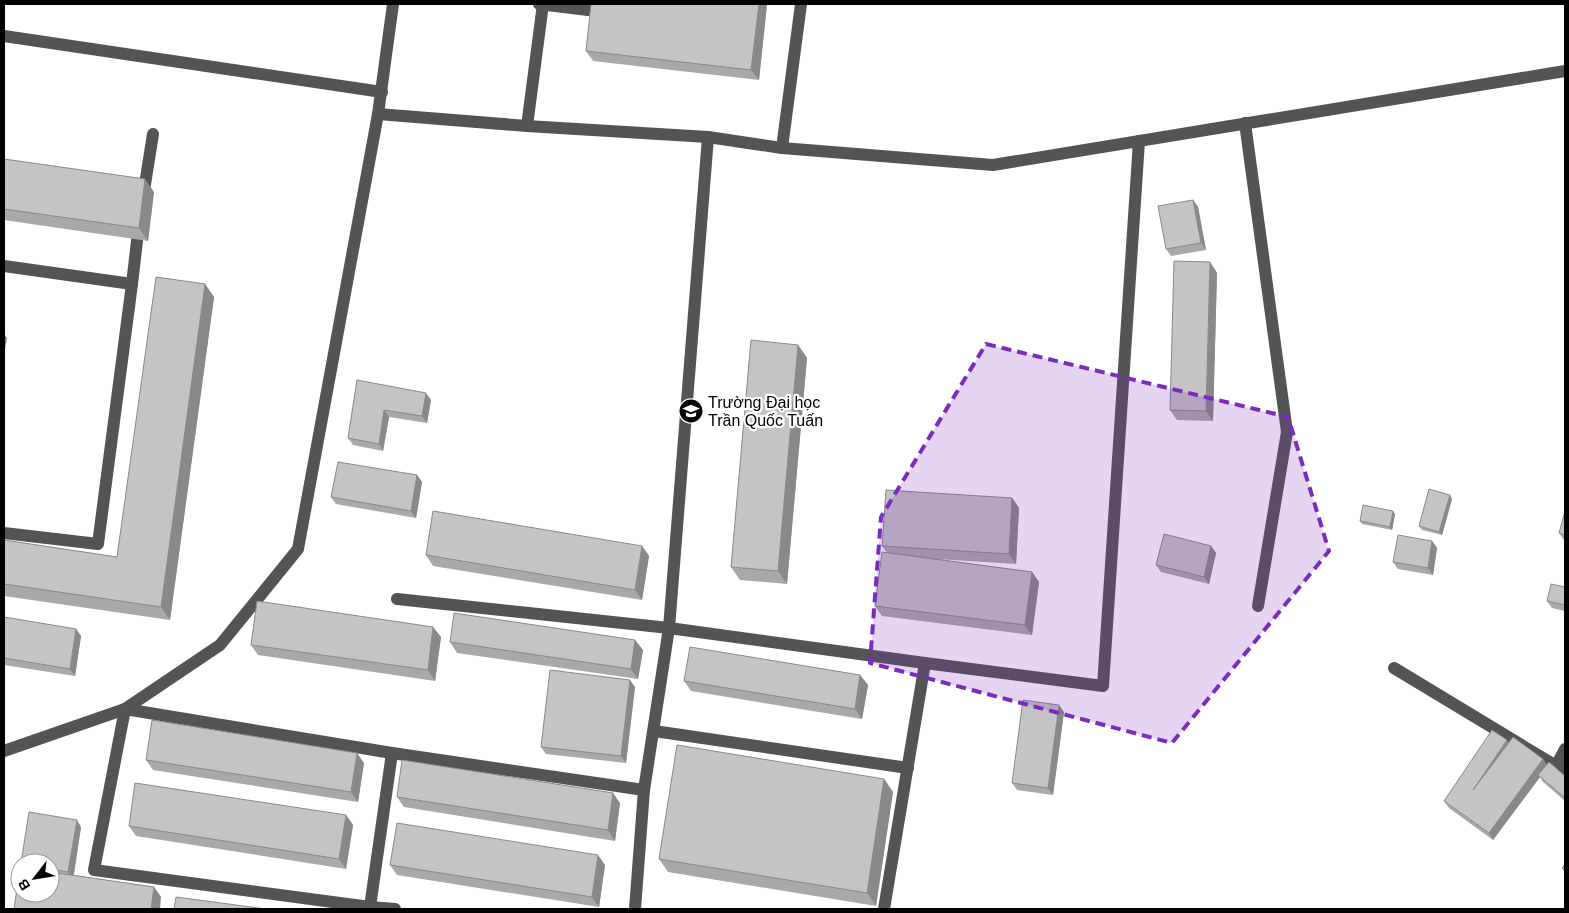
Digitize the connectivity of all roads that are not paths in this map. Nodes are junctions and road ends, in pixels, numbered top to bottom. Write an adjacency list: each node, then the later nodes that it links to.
1 (394, 4): 8 (street)
2 (539, 4): 3 (street)
3 (543, 4): 4 (street); 11 (street)
4 (589, 4)
5 (800, 4): 15 (street)
6 (4, 36): 8 (street)
7 (1565, 71): 10 (street)
8 (382, 92): 9 (street)
9 (378, 114): 11 (street); 24 (street)
10 (1245, 124): 14 (street); 20 (street)
11 (527, 126): 13 (street)
12 (153, 134): 17 (street)
13 (708, 137): 15 (street); 21 (street)
14 (1139, 141): 15 (street); 22 (street)
15 (782, 148)
16 (4, 266): 17 (street)
17 (132, 284): 18 (street)
18 (4, 533)
19 (397, 599): 21 (street)
20 (1258, 606)
21 (669, 628): 22 (street); 25 (street)
22 (925, 664): 29 (street)
23 (1394, 668): 30 (street)
24 (125, 709): 27 (street); 28 (street); 32 (street)
25 (654, 731): 29 (street); 31 (street)
26 (1565, 749): 30 (street)
27 (4, 751)
28 (392, 753): 31 (street); 32 (street)
29 (908, 768): 35 (street)
30 (1561, 770)
31 (644, 790): 34 (street)
32 (370, 907): 33 (street)
33 (395, 909)
34 (636, 909)
35 (884, 909)

